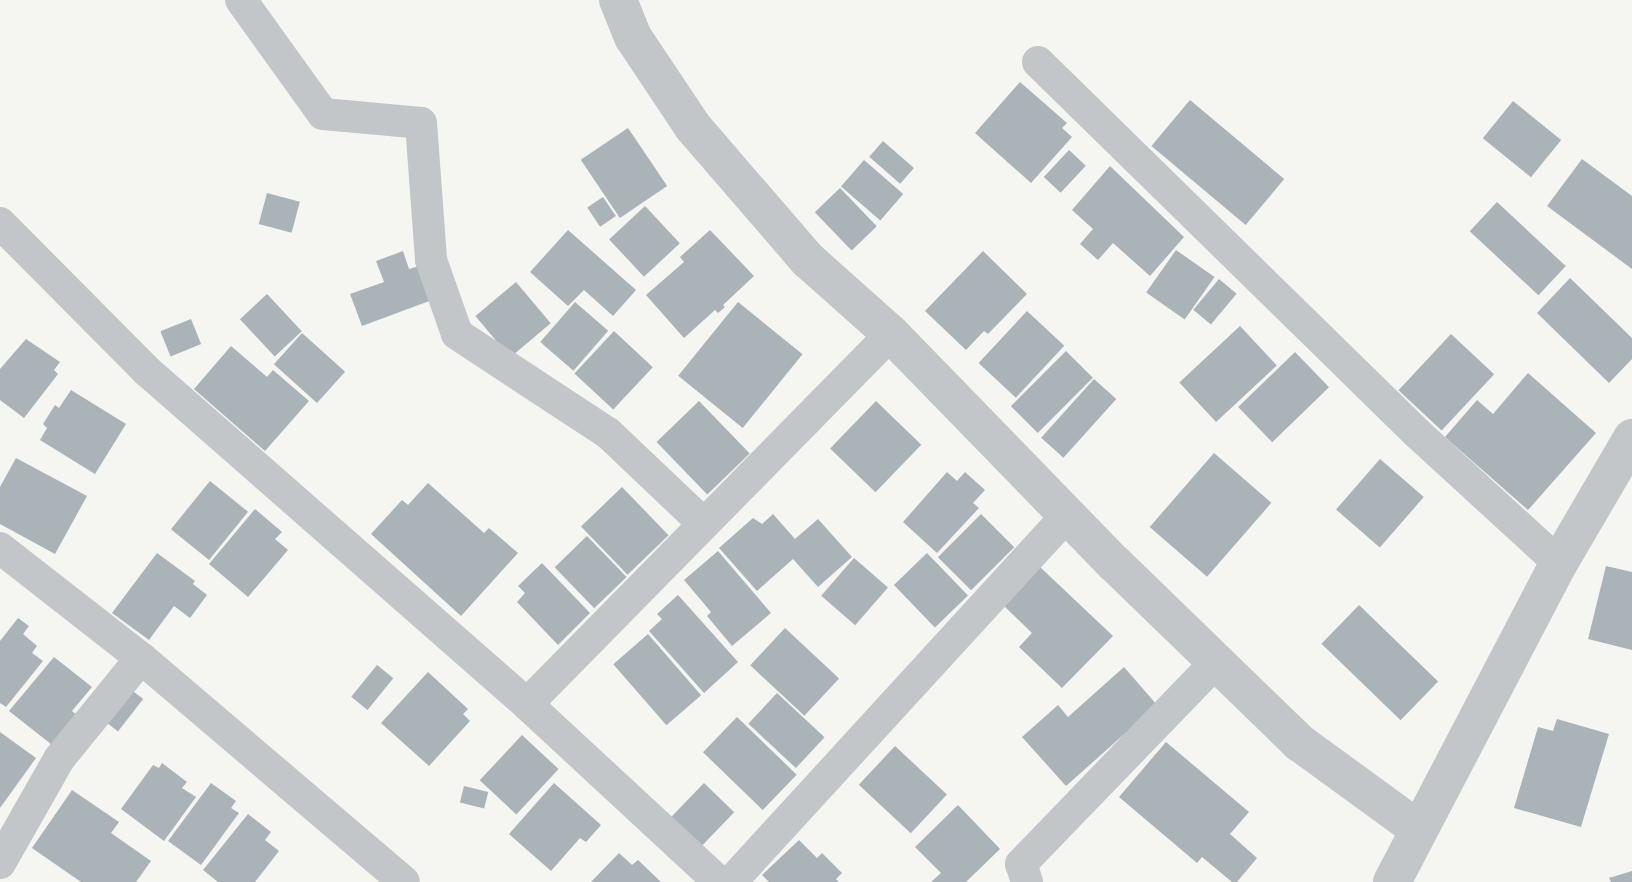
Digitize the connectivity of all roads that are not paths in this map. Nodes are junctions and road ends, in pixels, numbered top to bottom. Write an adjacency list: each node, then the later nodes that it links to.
1 (241, 0): 8 (street)
2 (618, 0): 5 (street)
3 (1038, 62): 10 (street)
4 (0, 223): 13 (street)
5 (891, 334): 7 (street); 8 (street)
6 (1632, 438): 10 (street)
7 (1068, 514): 12 (street); 18 (street)
8 (704, 524): 13 (street)
9 (0, 548): 11 (street)
10 (1559, 563): 14 (street)
11 (141, 659): 15 (street); 16 (street)
12 (1215, 663): 14 (street); 19 (street)
13 (527, 704): 17 (street)
14 (1418, 829): 20 (street)
15 (0, 863)
16 (404, 882)
17 (719, 882)
18 (731, 882)
19 (1027, 882)
20 (1392, 882)

